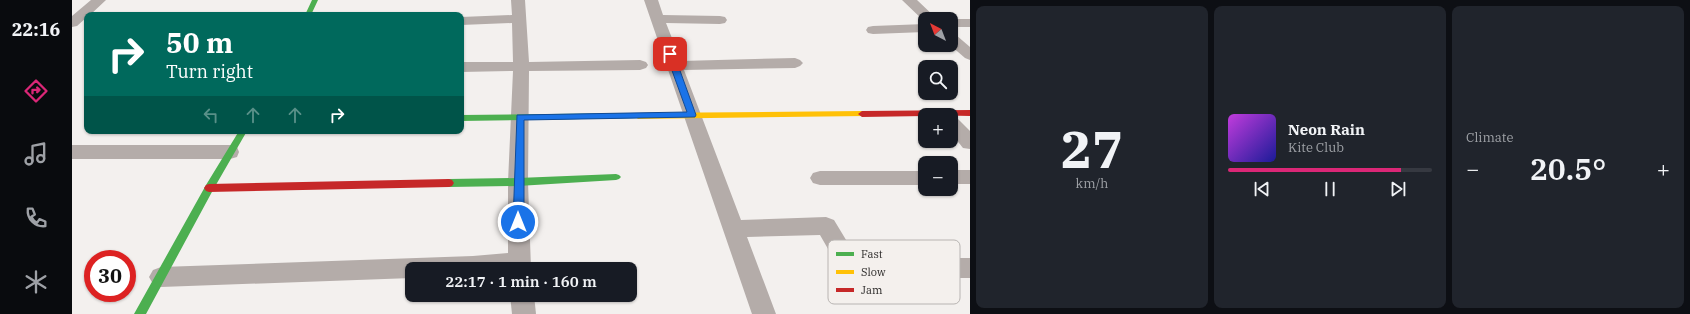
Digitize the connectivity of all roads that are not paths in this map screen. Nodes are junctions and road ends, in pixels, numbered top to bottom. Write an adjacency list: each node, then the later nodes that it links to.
1 (99, 0): 6 (street)
2 (315, 0): 7 (street)
3 (518, 0): 10 (street)
4 (651, 0): 11 (street)
5 (909, 0): 8 (street)
6 (85, 12)
7 (309, 12)
8 (922, 12)
9 (84, 13): 14 (street)
10 (519, 19): 13 (street); 23 (street)
11 (658, 19): 12 (street); 24 (street)
12 (720, 20)
13 (464, 21)
14 (72, 23)
15 (958, 23): 16 (street)
16 (970, 23)
17 (918, 28): 18 (street)
18 (873, 30)
19 (958, 44): 20 (street)
20 (970, 55)
21 (795, 63): 24 (street)
22 (640, 65): 23 (street)
23 (521, 66): 25 (street); 29 (street)
24 (674, 66): 27 (street)
25 (464, 68)
26 (970, 113): 28 (street)
27 (692, 115): 29 (street); 30 (street); 44 (street)
28 (958, 115)
29 (520, 117): 31 (street); 42 (street)
30 (918, 117)
31 (464, 118)
32 (958, 130): 34 (street)
33 (241, 134): 36 (street)
34 (970, 143)
35 (72, 152): 36 (street)
36 (230, 152): 43 (street)
37 (616, 177): 42 (street)
38 (958, 177): 39 (street)
39 (970, 177)
40 (820, 178): 41 (street)
41 (918, 178)
42 (518, 182): 43 (street); 46 (street)
43 (209, 188): 48 (street)
44 (733, 229): 45 (street); 52 (street)
45 (834, 240)
46 (519, 262)
47 (405, 268): 48 (street)
48 (160, 277): 50 (street)
49 (523, 302): 51 (street)
50 (140, 314)
51 (524, 314)
52 (764, 314)

